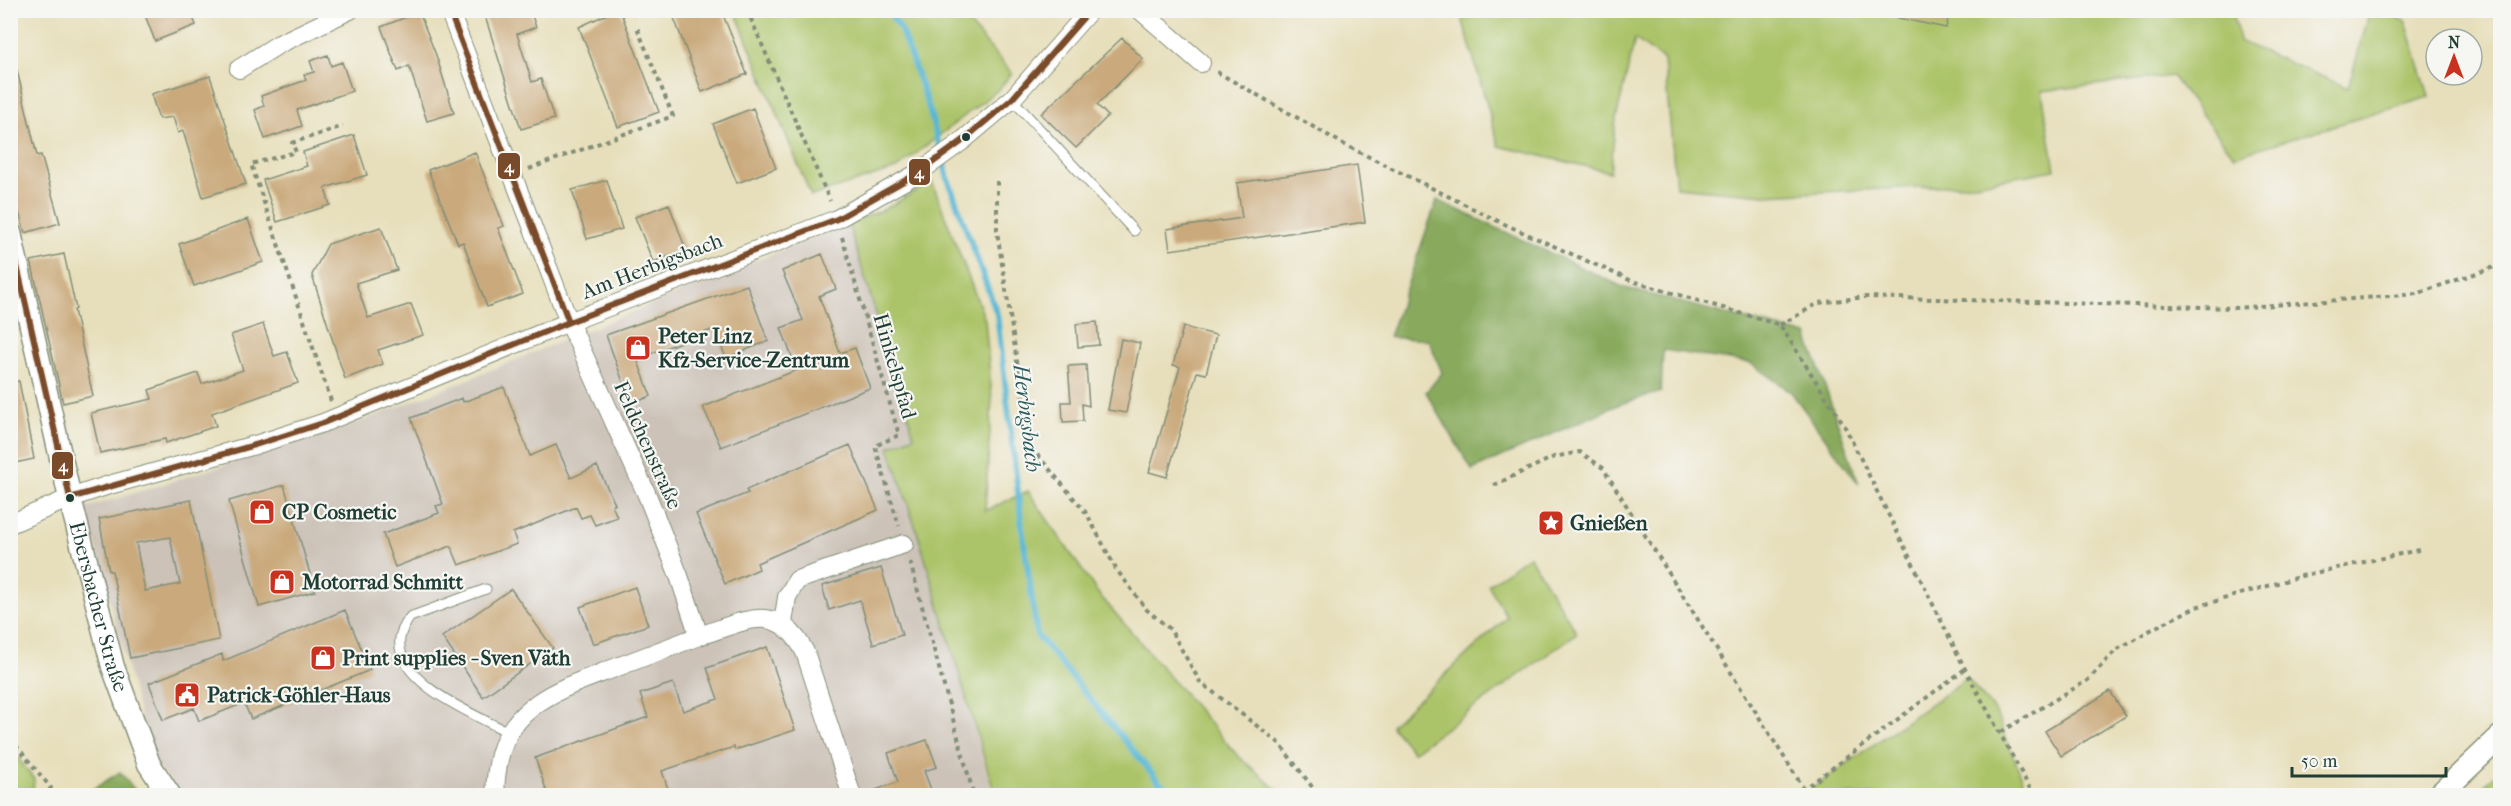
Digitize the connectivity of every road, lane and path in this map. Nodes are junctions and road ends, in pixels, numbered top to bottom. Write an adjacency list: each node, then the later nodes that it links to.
1 (350, 10): 8 (street)
2 (449, 10): 11 (street, Feldchenstraße)
3 (747, 10): 13 (path, Hinkelspfad)
4 (1090, 10): 9 (street, Am Herbigsbach)
5 (1140, 10): 7 (street)
6 (636, 25): 11 (path)
7 (1201, 63): 18 (path)
8 (239, 69)
9 (1012, 99): 13 (street, Am Herbigsbach); 14 (lane)
10 (343, 126): 19 (path)
11 (514, 175): 17 (street, Feldchenstraße)
12 (997, 182): 39 (path)
13 (837, 219): 17 (street, Am Herbigsbach); 23 (path, Hinkelspfad)
14 (1134, 231)
15 (10, 233): 21 (street, Ebersbacher Straße)
16 (2500, 265): 18 (path)
17 (569, 322): 19 (street, Am Herbigsbach); 27 (street, Feldchenstraße)
18 (1780, 326): 28 (path)
19 (336, 418): 21 (street, Am Herbigsbach)
20 (1494, 485): 33 (path)
21 (70, 498): 22 (street, Am Herbigsbach); 35 (street, Ebersbacher Straße)
22 (10, 524)
23 (904, 544): 26 (street); 38 (path, Hinkelspfad)
24 (2423, 549): 30 (path)
25 (486, 589): 29 (lane)
26 (783, 623): 27 (street); 37 (street)
27 (699, 636): 29 (street)
28 (1965, 669): 30 (path); 33 (path)
29 (508, 732): 36 (street)
30 (2001, 732): 41 (path)
31 (2500, 736): 42 (street)
32 (10, 738): 34 (path)
33 (1804, 789): 40 (path)
34 (44, 795)
35 (170, 795)
36 (496, 795)
37 (852, 795)
38 (974, 795)
39 (1319, 795)
40 (1795, 795)
41 (2034, 795)
42 (2438, 795)

